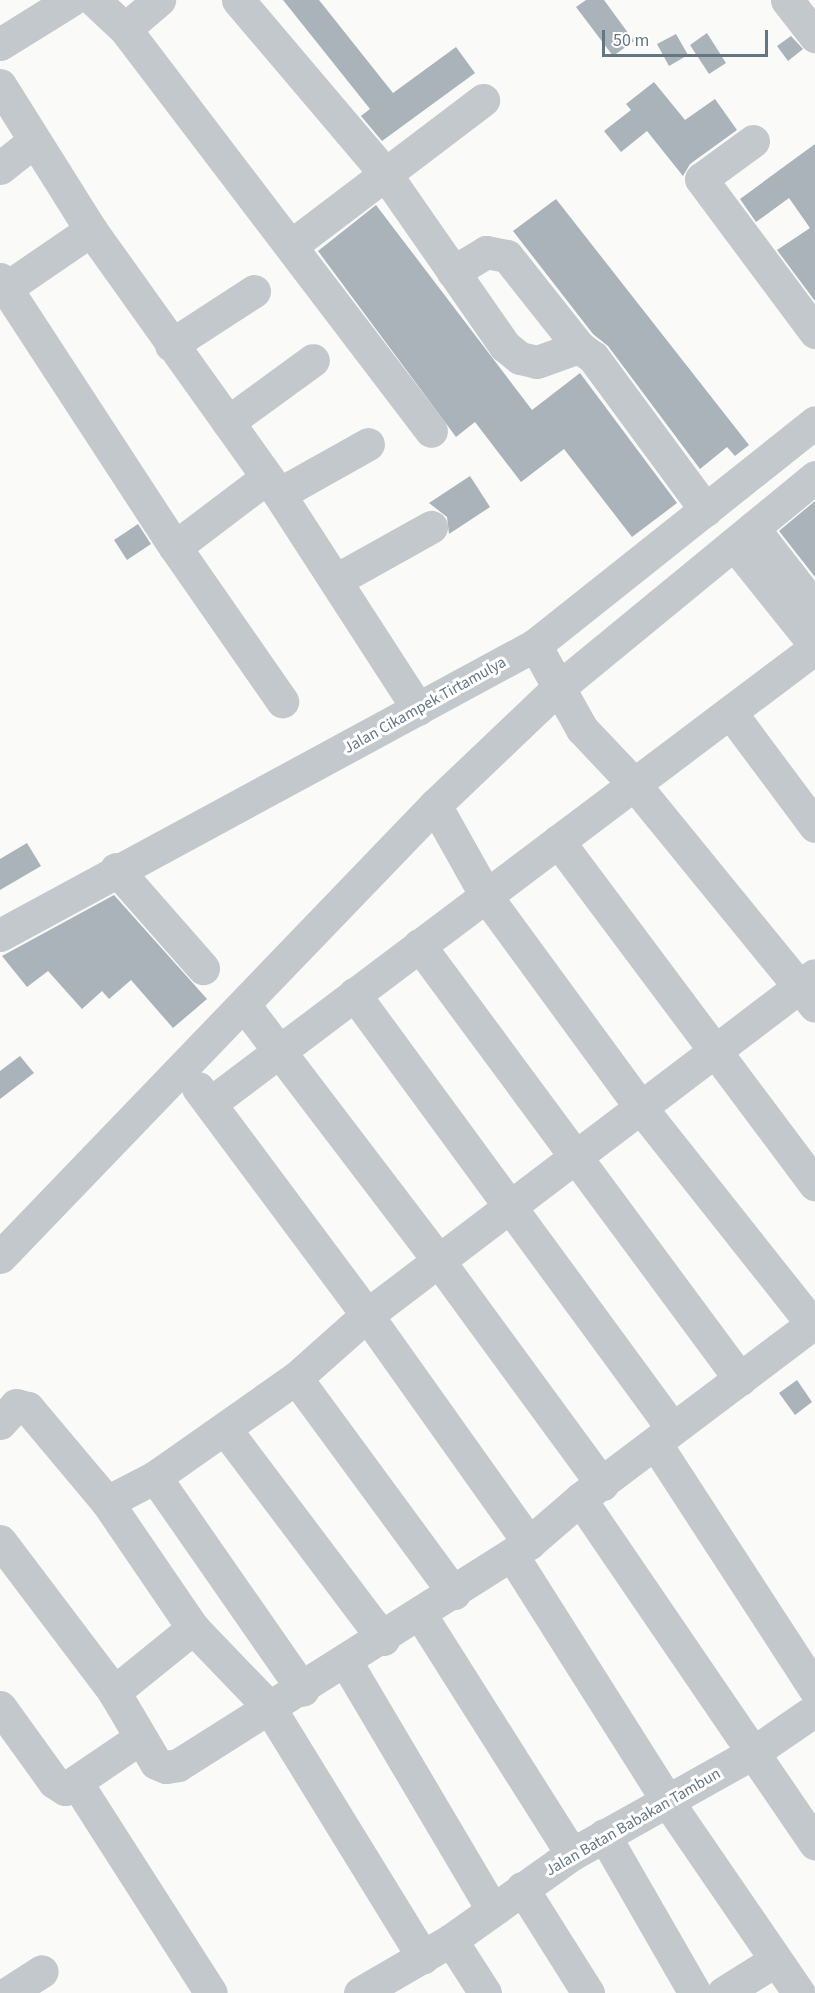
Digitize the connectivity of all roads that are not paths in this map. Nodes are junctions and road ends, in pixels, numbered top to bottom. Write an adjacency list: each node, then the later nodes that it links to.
1 (71, 0): 8 (street)
2 (94, 0): 6 (street)
3 (159, 0): 6 (street)
4 (238, 0): 14 (street)
5 (787, 0): 7 (street)
6 (125, 29): 16 (street)
7 (815, 36)
8 (0, 44)
9 (0, 85): 11 (street)
10 (483, 100): 14 (street)
11 (34, 141): 13 (street); 15 (street)
12 (753, 141): 20 (street)
13 (0, 168)
14 (384, 172): 16 (street); 17 (street)
15 (91, 230): 18 (street); 21 (street)
16 (292, 245): 26 (street)
17 (453, 272): 22 (street); 22 (street)
18 (3, 284): 33 (street)
19 (254, 291): 21 (street)
20 (815, 332)
21 (171, 345): 24 (street)
22 (579, 347): 30 (street)
23 (314, 360): 24 (street)
24 (228, 422): 29 (street)
25 (815, 422): 30 (street, Jalan Cikampek Tirtamulya)
26 (431, 431)
27 (369, 444): 29 (street)
28 (815, 477): 32 (street)
29 (273, 486): 33 (street); 34 (street)
30 (712, 506): 32 (street); 36 (street, Jalan Cikampek Tirtamulya)
31 (431, 527): 34 (street)
32 (744, 536): 35 (street); 37 (street)
33 (175, 548): 38 (street)
34 (336, 580): 39 (street)
35 (814, 635): 40 (street)
36 (534, 645): 37 (street); 39 (street, Jalan Cikampek Tirtamulya)
37 (557, 689): 41 (street); 42 (street)
38 (282, 700)
39 (418, 709): 45 (street, Jalan Cikampek Tirtamulya)
40 (730, 712): 41 (street); 43 (street)
41 (634, 784): 44 (street); 50 (street)
42 (435, 805): 46 (street); 52 (street)
43 (815, 826)
44 (558, 841): 46 (street); 53 (street)
45 (116, 870): 47 (street, Jalan Cikampek Tirtamulya); 49 (street)
46 (486, 896): 48 (street); 57 (street)
47 (0, 935)
48 (419, 945): 51 (street); 58 (street)
49 (203, 968)
50 (810, 989): 53 (street)
51 (354, 994): 54 (street); 60 (street)
52 (244, 1005): 54 (street); 55 (street)
53 (715, 1048): 57 (street); 59 (street)
54 (280, 1050): 56 (street); 62 (street)
55 (183, 1071): 56 (street); 61 (street)
56 (212, 1102): 63 (street)
57 (641, 1108): 58 (street); 64 (street)
58 (574, 1159): 60 (street); 66 (street)
59 (815, 1184)
60 (512, 1206): 62 (street); 69 (street)
61 (0, 1257)
62 (438, 1260): 63 (street); 71 (street)
63 (367, 1315): 65 (street); 74 (street)
64 (814, 1323): 66 (street)
65 (297, 1378): 68 (street); 75 (street)
66 (740, 1379): 69 (street)
67 (0, 1424): 72 (street)
68 (225, 1428): 70 (street); 78 (street)
69 (664, 1436): 71 (street); 80 (street)
70 (155, 1477): 72 (street); 81 (street)
71 (591, 1492): 74 (street); 87 (street)
72 (107, 1502): 77 (street)
73 (0, 1541): 82 (street)
74 (520, 1549): 75 (street); 89 (street)
75 (454, 1593): 76 (street)
76 (420, 1614): 78 (street); 92 (street)
77 (193, 1628): 82 (street); 84 (street)
78 (383, 1639): 79 (street)
79 (346, 1662): 81 (street); 94 (street)
80 (815, 1689)
81 (303, 1690): 84 (street)
82 (114, 1692): 86 (street)
83 (0, 1707): 88 (street)
84 (269, 1707): 86 (street); 96 (street)
85 (815, 1710): 87 (street, Jalan Batan Babakan Tambun)
86 (140, 1738): 88 (street)
87 (751, 1754): 89 (street, Jalan Batan Babakan Tambun); 91 (street)
88 (76, 1782): 100 (street)
89 (668, 1802): 90 (street, Jalan Batan Babakan Tambun); 97 (street)
90 (604, 1835): 92 (street, Jalan Batan Babakan Tambun); 104 (street)
91 (815, 1843)
92 (572, 1854): 93 (street, Jalan Batan Babakan Tambun)
93 (522, 1888): 94 (street, Jalan Batan Babakan Tambun); 103 (street)
94 (492, 1909): 95 (street, Jalan Batan Babakan Tambun)
95 (451, 1940): 96 (street, Jalan Batan Babakan Tambun); 102 (street)
96 (423, 1957): 101 (street, Jalan Batan Babakan Tambun)
97 (777, 1960): 105 (street); 106 (street)
98 (42, 1971): 99 (street)
99 (8, 1993)
100 (211, 1993)
101 (360, 1993)
102 (485, 1993)
103 (588, 1993)
104 (695, 1993)
105 (723, 1993)
106 (800, 1993)

